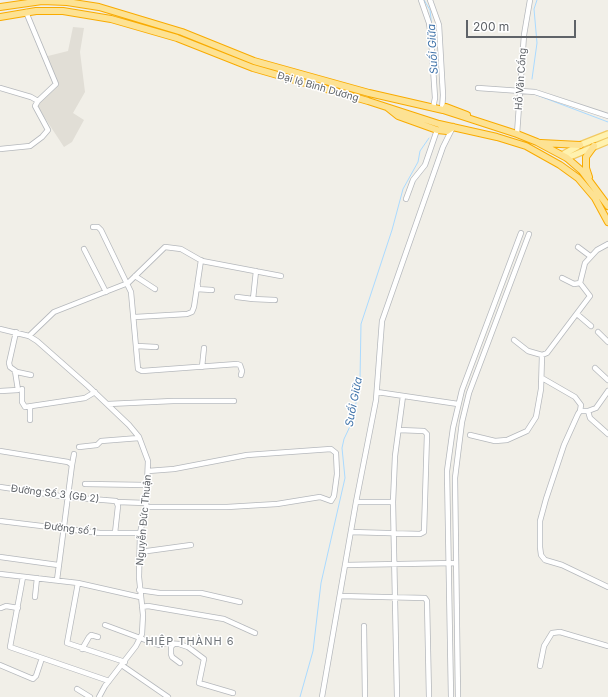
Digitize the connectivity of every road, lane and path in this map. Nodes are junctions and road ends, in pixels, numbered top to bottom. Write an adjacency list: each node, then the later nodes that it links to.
1 (430, 0): 15 (street)
2 (530, 0): 11 (street, Hồ Văn Cống)
3 (69, 1): 5 (highway, Đại lộ Bình Dương); 13 (highway, Đại lộ Bình Dương)
4 (423, 1): 13 (street)
5 (19, 2): 6 (highway, Đại lộ Bình Dương); 7 (highway)
6 (0, 7)
7 (23, 13): 8 (highway, Đại lộ Bình Dương); 12 (street); 14 (highway, Đại lộ Bình Dương)
8 (0, 17)
9 (0, 88): 12 (street)
10 (478, 88): 11 (street)
11 (520, 90): 16 (street); 19 (street, Hồ Văn Cống)
12 (38, 101): 26 (street)
13 (433, 106): 15 (highway, Đại lộ Bình Dương)
14 (387, 107): 17 (highway, Đại lộ Bình Dương); 18 (highway)
15 (442, 108): 19 (highway, Đại lộ Bình Dương)
16 (608, 116)
17 (453, 127): 18 (highway); 23 (highway, Đại lộ Bình Dương); 77 (street)
18 (437, 130): 30 (street)
19 (517, 134): 22 (highway, Đại lộ Bình Dương); 23 (highway)
20 (608, 134): 24 (main road)
21 (608, 141): 25 (main road)
22 (536, 142): 24 (highway); 27 (highway, Đại lộ Bình Dương)
23 (516, 143): 28 (highway, Đại lộ Bình Dương)
24 (580, 145): 27 (main road)
25 (594, 146): 27 (main road); 29 (highway)
26 (0, 149)
27 (565, 157): 28 (highway); 29 (highway, Đại lộ Bình Dương)
28 (558, 163): 32 (highway, Đại lộ Bình Dương)
29 (594, 185): 31 (highway, Đại lộ Bình Dương)
30 (406, 199)
31 (608, 206)
32 (608, 222)
33 (93, 227): 45 (street)
34 (521, 233): 81 (street)
35 (529, 234): 113 (street)
36 (608, 244): 39 (street)
37 (578, 247): 39 (street)
38 (84, 249): 49 (street)
39 (590, 256): 46 (street)
40 (201, 260): 41 (street); 42 (street); 48 (street); 54 (street)
41 (256, 271): 43 (street); 51 (street)
42 (136, 276): 45 (street); 47 (street)
43 (281, 276)
44 (562, 278): 46 (street)
45 (128, 283): 49 (street); 54 (street)
46 (580, 283): 53 (street)
47 (155, 289)
48 (212, 290)
49 (106, 292): 59 (street)
50 (237, 297): 51 (street)
51 (253, 299): 52 (street)
52 (275, 300)
53 (577, 314): 55 (street); 65 (street)
54 (135, 317): 62 (street)
55 (590, 326)
56 (0, 329): 57 (street, Nguyễn Đức Thuận)
57 (16, 332): 59 (street, Nguyễn Đức Thuận); 68 (street)
58 (598, 332): 61 (street)
59 (29, 336): 76 (street, Nguyễn Đức Thuận)
60 (514, 340): 65 (street)
61 (608, 342)
62 (137, 346): 63 (street); 66 (street)
63 (156, 347)
64 (204, 348): 66 (street)
65 (542, 355): 71 (street)
66 (202, 367): 70 (street)
67 (595, 368): 72 (street)
68 (15, 371): 69 (street); 74 (street)
69 (31, 375)
70 (241, 375)
71 (542, 378): 83 (street); 88 (street)
72 (608, 380)
73 (22, 389): 82 (street)
74 (0, 391)
75 (608, 391): 84 (street)
76 (95, 392): 80 (street, Nguyễn Đức Thuận); 82 (street)
77 (377, 392): 78 (street); 100 (street)
78 (403, 396): 81 (street); 86 (street)
79 (234, 401): 80 (street)
80 (108, 404): 89 (street, Nguyễn Đức Thuận)
81 (458, 404): 112 (street)
82 (30, 407): 85 (street)
83 (580, 411): 84 (street); 122 (street)
84 (588, 411): 87 (street)
85 (30, 420)
86 (399, 430): 101 (street); 107 (street)
87 (608, 434)
88 (470, 435)
89 (139, 438): 90 (street); 94 (street, Nguyễn Đức Thuận)
90 (79, 447)
91 (0, 451): 93 (street)
92 (74, 454): 93 (street)
93 (70, 464): 98 (street)
94 (148, 471): 96 (street, Nguyễn Đức Thuận); 102 (street, Đường Số 3 (GĐ 2))
95 (85, 484): 96 (street)
96 (147, 485): 102 (street, Nguyễn Đức Thuận)
97 (0, 486): 98 (street, Đường Số 3 (GĐ 2))
98 (67, 497): 99 (street, Đường Số 3 (GĐ 2)); 104 (street)
99 (117, 502): 102 (street, Đường Số 3 (GĐ 2)); 108 (street)
100 (356, 502): 101 (street); 106 (street)
101 (393, 502): 107 (street)
102 (146, 505): 105 (street, Nguyễn Đức Thuận)
103 (0, 520): 104 (street, Đường số 1)
104 (63, 527): 108 (street, Đường số 1); 114 (street)
105 (140, 532): 108 (street, Đường số 1); 110 (street, Nguyễn Đức Thuận)
106 (351, 532): 107 (street); 115 (street)
107 (394, 532): 116 (street)
108 (115, 533)
109 (191, 545): 110 (street)
110 (140, 552): 123 (street, Nguyễn Đức Thuận)
111 (0, 557): 114 (street)
112 (447, 563): 113 (street); 116 (street); 155 (street)
113 (455, 563): 156 (street)
114 (58, 565): 120 (street)
115 (345, 565): 116 (street); 124 (street)
116 (395, 565): 127 (street)
117 (0, 574): 118 (street)
118 (23, 577): 119 (street); 131 (street)
119 (37, 578): 120 (street); 125 (street)
120 (56, 580): 121 (street)
121 (78, 583): 126 (street); 139 (street)
122 (608, 587)
123 (139, 590): 126 (street, Nguyễn Đức Thuận); 128 (street)
124 (340, 596): 127 (street); 151 (street)
125 (35, 597)
126 (140, 597): 129 (street, Nguyễn Đức Thuận)
127 (396, 598): 153 (street); 154 (street)
128 (240, 602)
129 (142, 607): 134 (street); 136 (street, Nguyễn Đức Thuận)
130 (1, 608): 131 (street)
131 (18, 608): 140 (street)
132 (104, 625): 136 (street)
133 (364, 626): 152 (street)
134 (255, 634)
135 (98, 638): 139 (street)
136 (141, 638): 137 (street); 142 (street, Nguyễn Đức Thuận)
137 (174, 644): 141 (street); 147 (street)
138 (608, 646): 144 (street)
139 (82, 649): 142 (street)
140 (42, 658): 143 (street); 145 (street)
141 (180, 663)
142 (124, 664): 145 (street, Nguyễn Đức Thuận); 150 (street)
143 (0, 665)
144 (540, 666)
145 (109, 681): 149 (street, Nguyễn Đức Thuận)
146 (77, 689): 148 (street)
147 (233, 693)
148 (90, 697)
149 (99, 697)
150 (168, 697)
151 (322, 697)
152 (365, 697)
153 (397, 697)
154 (429, 697)
155 (451, 697)
156 (458, 697)

